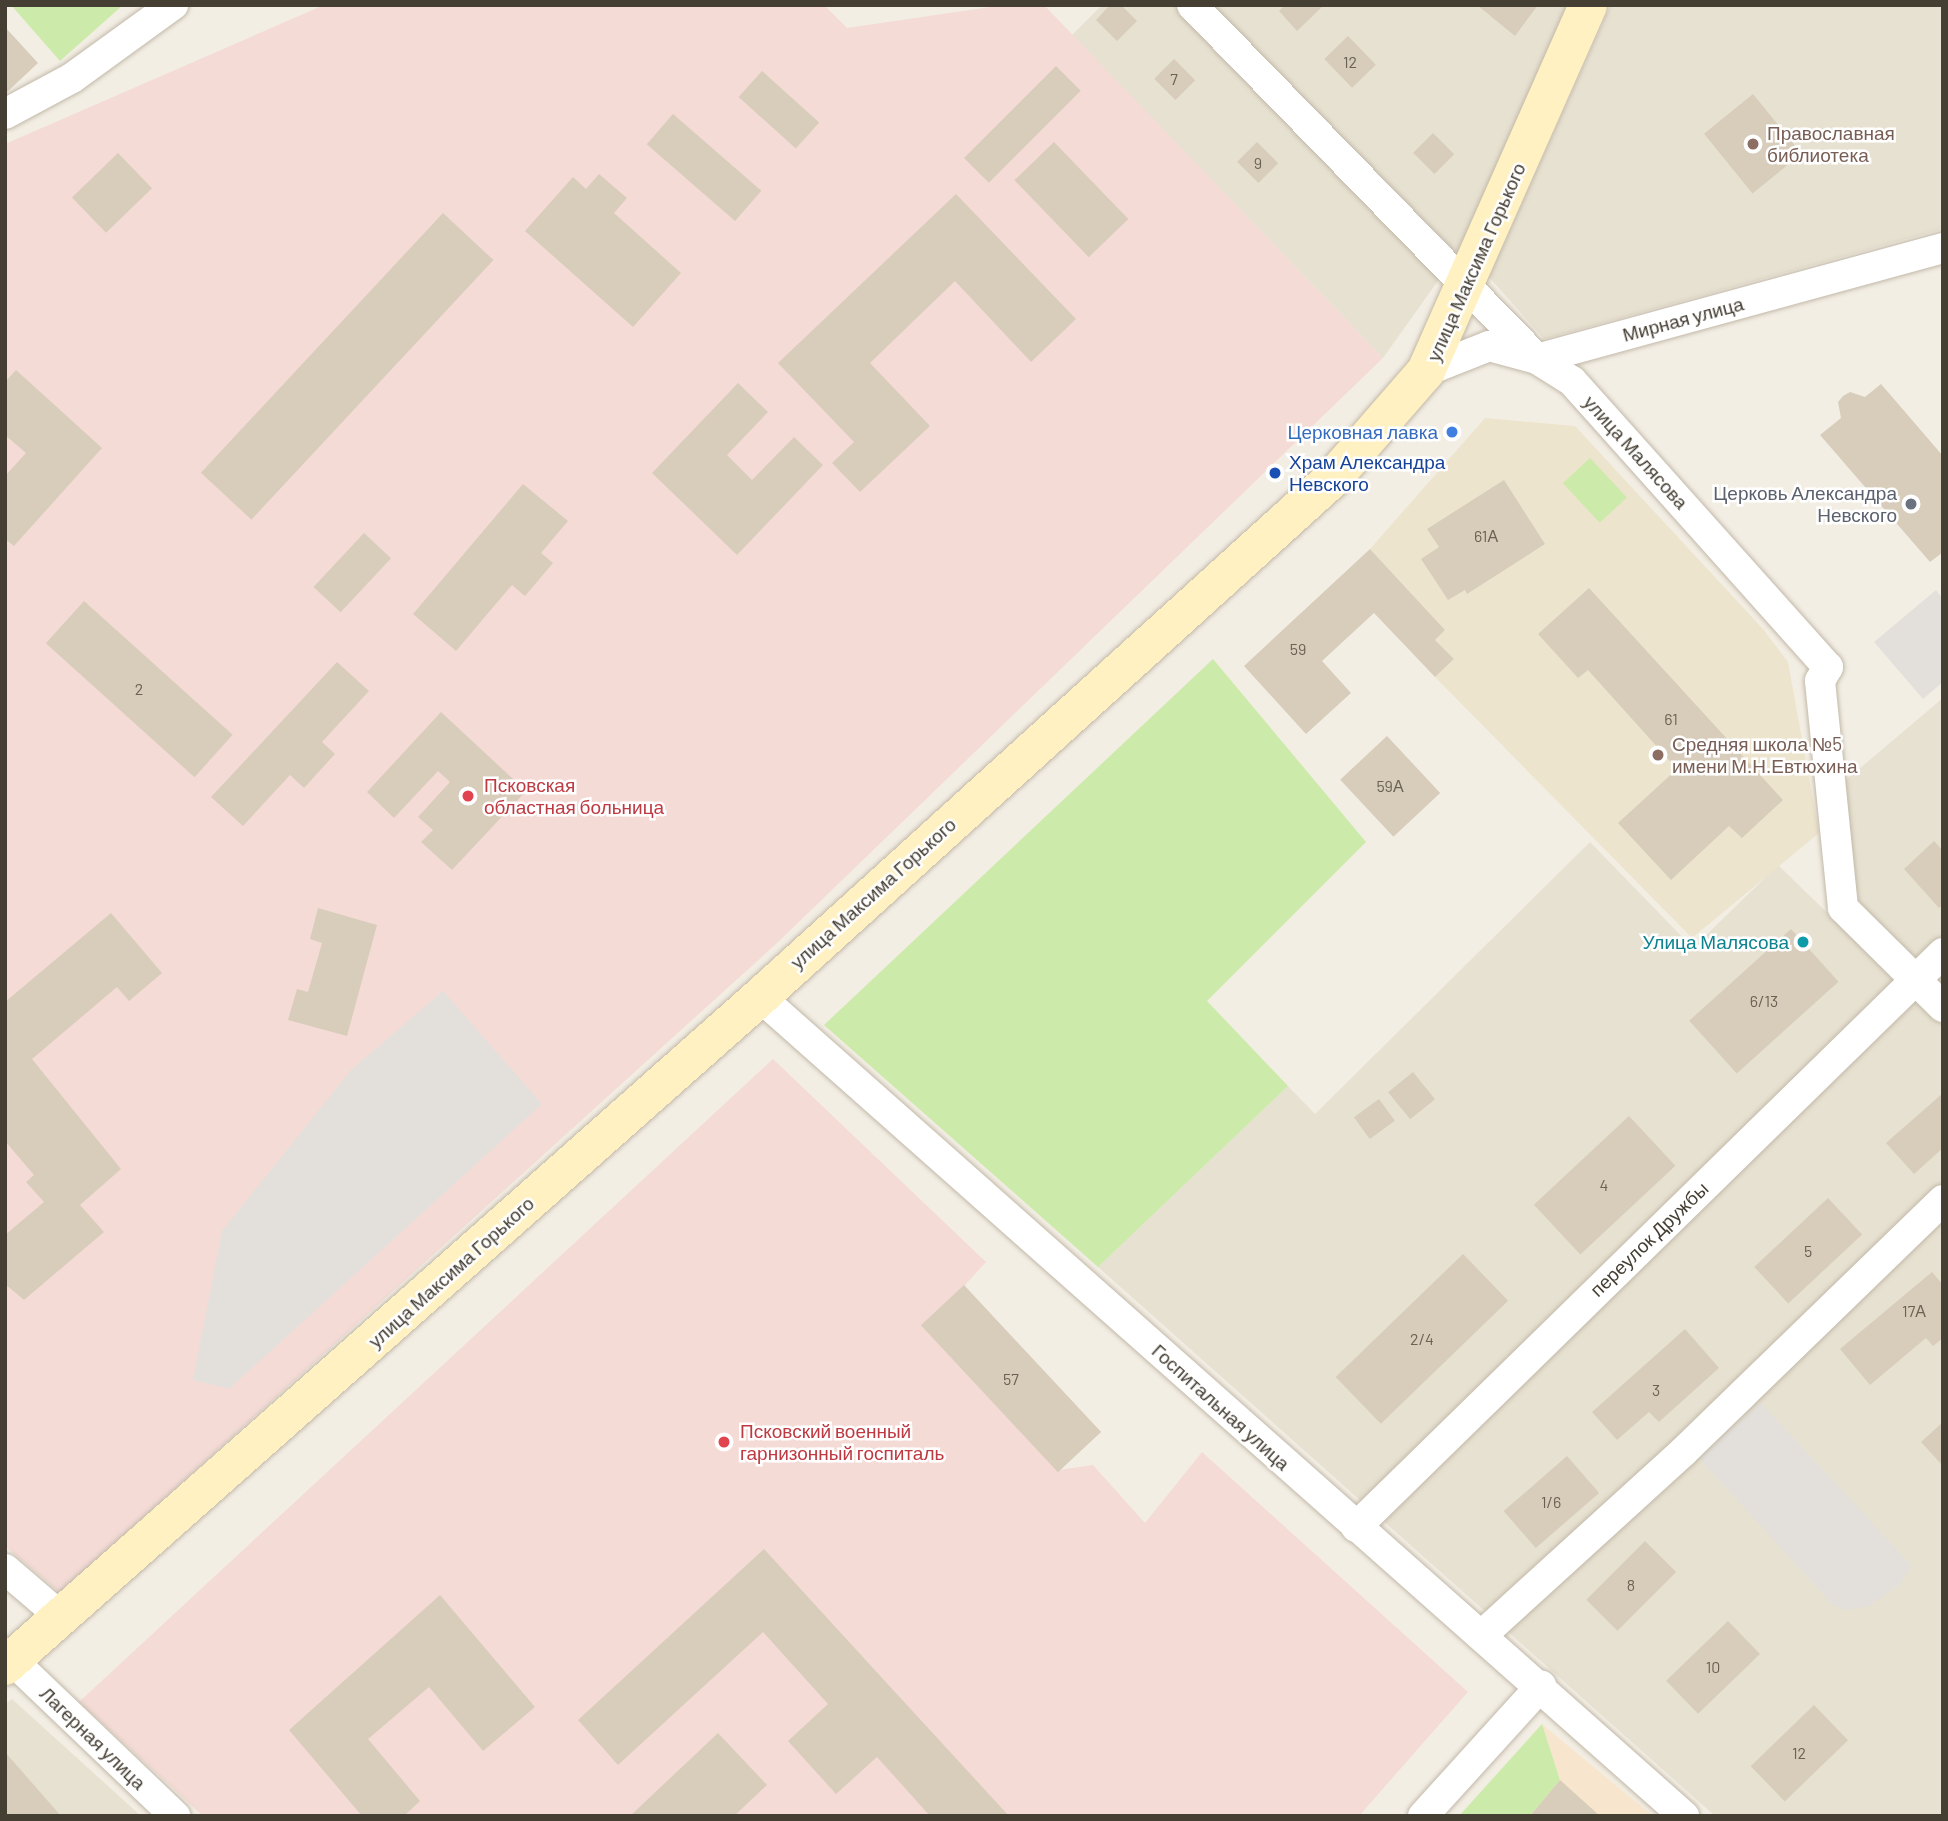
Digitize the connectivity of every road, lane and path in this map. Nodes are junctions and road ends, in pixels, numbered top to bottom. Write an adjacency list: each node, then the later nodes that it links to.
1 (173, 5): 4 (street)
2 (1192, 5): 6 (street, улица Малясова)
3 (1588, 5): 6 (main road, улица Максима Горького)
4 (5, 114)
5 (1943, 248): 7 (street, Мирная улица)
6 (1467, 286): 7 (street, улица Малясова); 8 (main road, улица Максима Горького)
7 (1537, 359): 8 (street); 10 (street, улица Малясова)
8 (1426, 371): 11 (main road, улица Максима Горького)
9 (1943, 953): 10 (street, переулок Дружбы)
10 (1916, 978): 12 (street, улица Малясова); 14 (street, переулок Дружбы)
11 (760, 996): 14 (street, Госпитальная улица); 16 (main road, улица Максима Горького)
12 (1943, 1007)
13 (1943, 1200): 17 (street)
14 (1356, 1527): 17 (street, Госпитальная улица)
15 (5, 1569): 16 (street)
16 (61, 1617): 18 (main road, улица Максима Горького)
17 (1482, 1635): 19 (street, Госпитальная улица)
18 (9, 1663): 20 (street, Лагерная улица)
19 (1541, 1686): 21 (street); 22 (street, Госпитальная улица)
20 (175, 1816)
21 (1423, 1816)
22 (1684, 1816)

